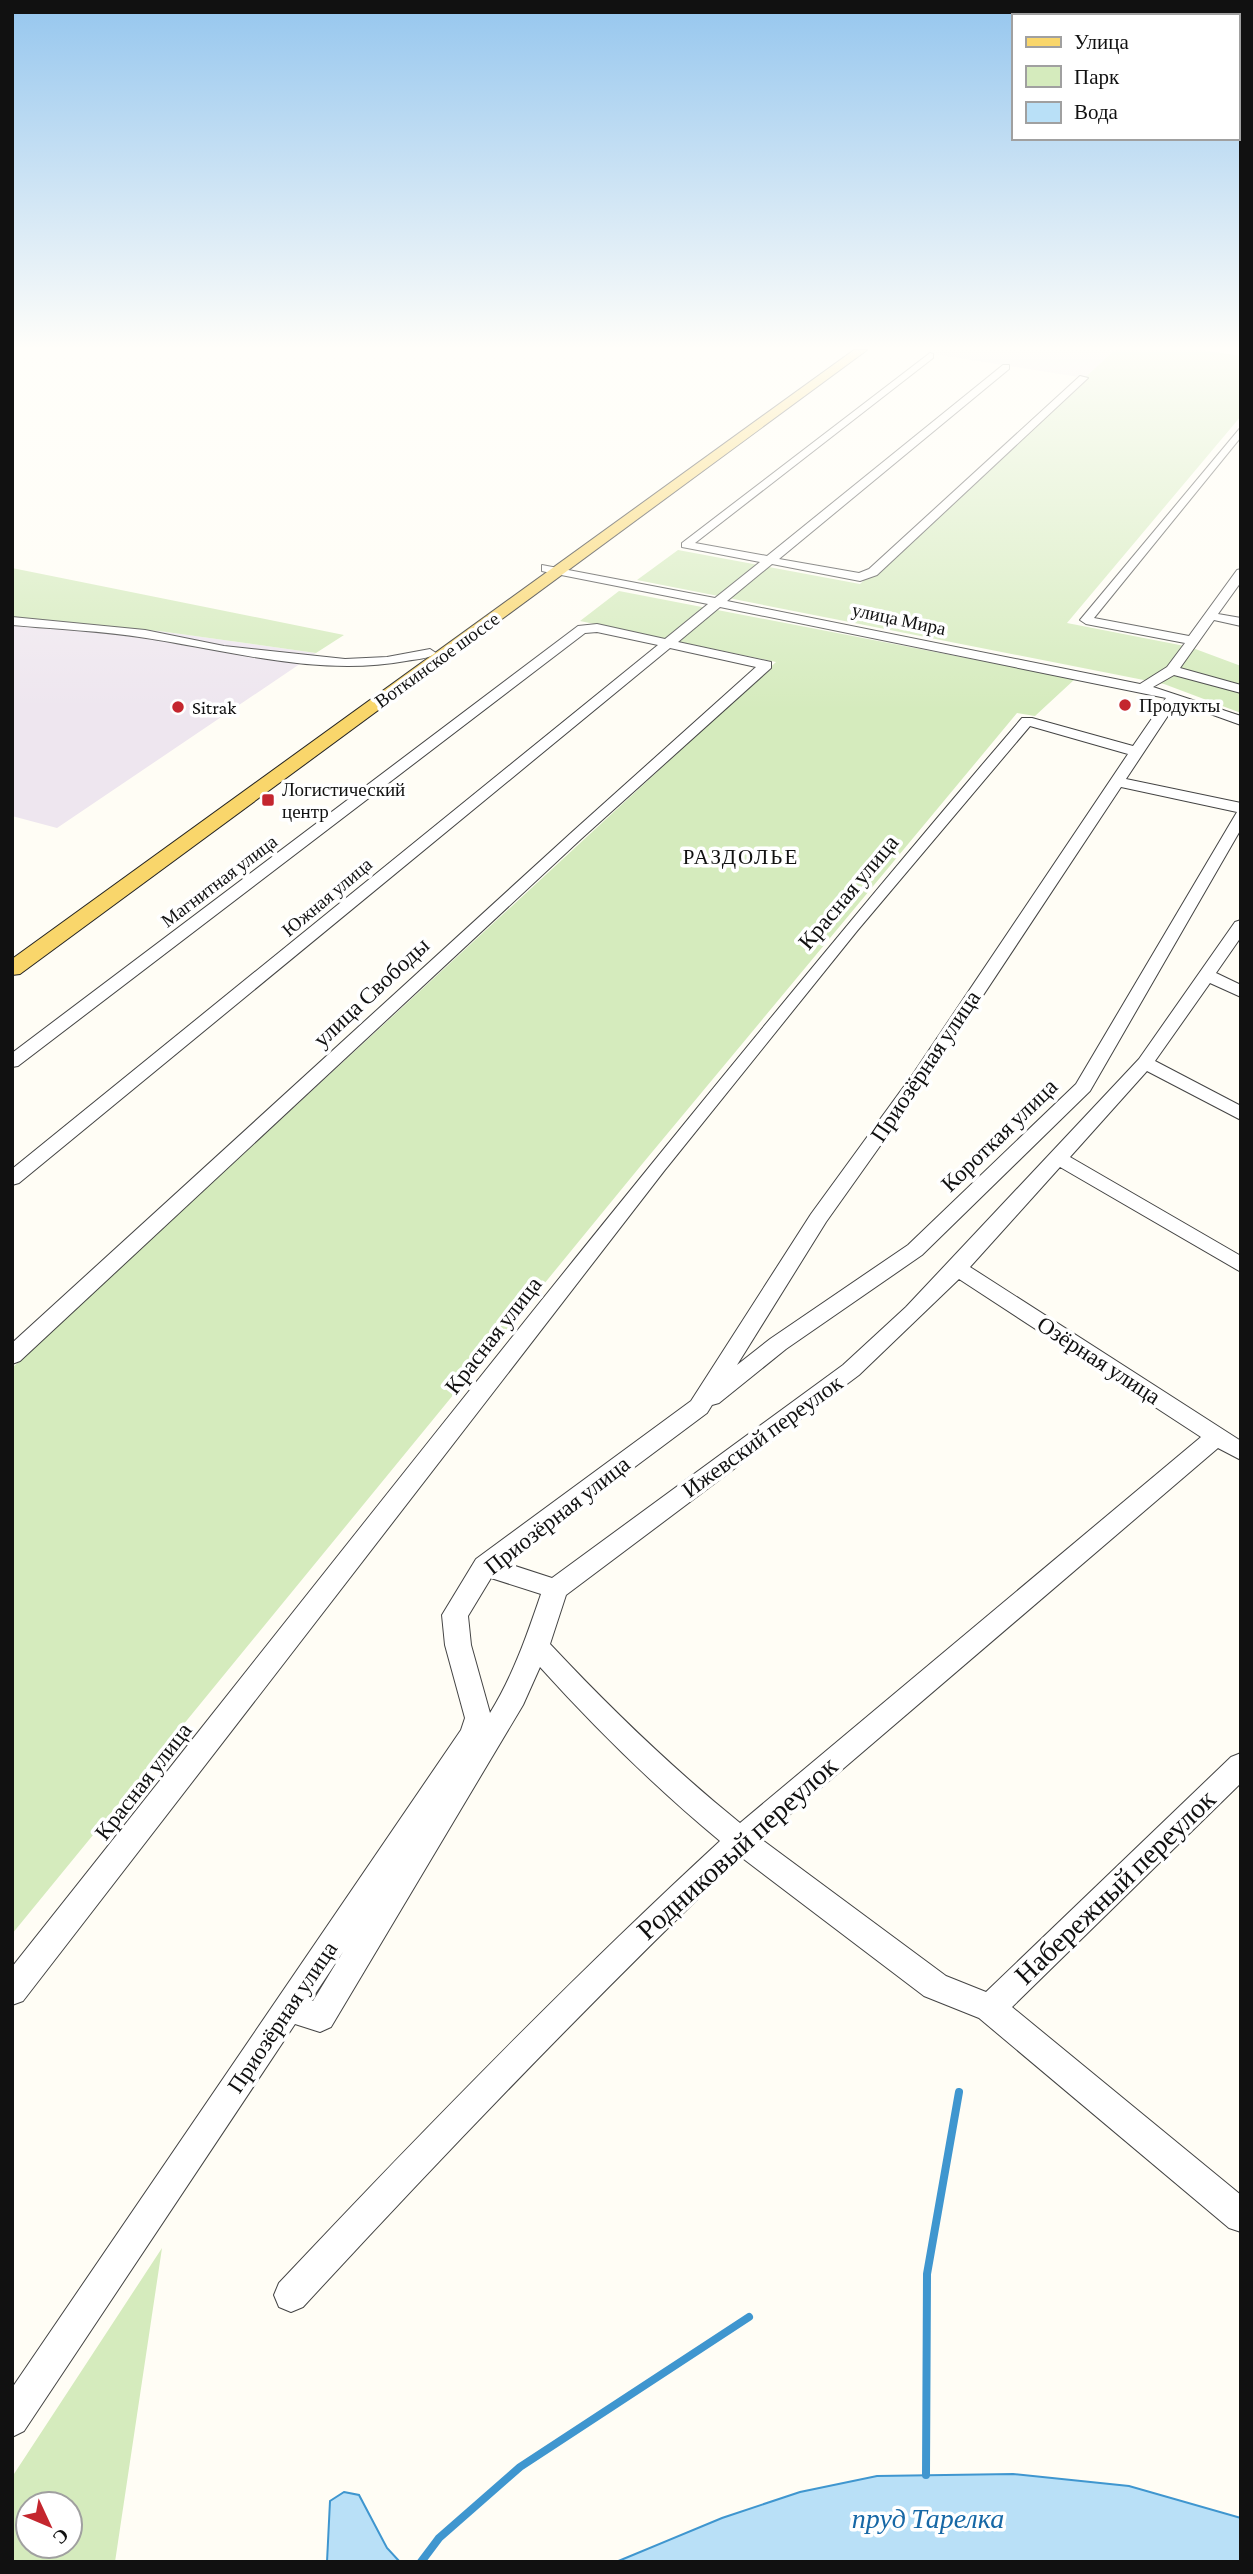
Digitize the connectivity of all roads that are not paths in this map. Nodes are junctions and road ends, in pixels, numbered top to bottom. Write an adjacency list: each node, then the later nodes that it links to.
1 (687, 470): 8 (main road, Воткинское шоссе)
2 (693, 470): 8 (main road, Воткинское шоссе)
3 (783, 470): 7 (street)
4 (879, 470): 7 (street, Южная улица)
5 (983, 470): 7 (street)
6 (1208, 470): 14 (street)
7 (769, 560): 10 (street, Южная улица)
8 (553, 570): 10 (street, улица Мира); 16 (main road, Воткинское шоссе); 28 (main road, Воткинское шоссе)
9 (1241, 573): 11 (street)
10 (720, 602): 15 (street, Южная улица); 18 (street, улица Мира)
11 (1210, 615): 13 (street); 14 (street)
12 (12, 621): 16 (street)
13 (1241, 621)
14 (1193, 640): 17 (street)
15 (667, 644): 31 (street, Магнитная улица); 35 (street, Южная улица); 38 (street, улица Свободы)
16 (430, 653): 27 (main road, Воткинское шоссе)
17 (1172, 670): 18 (street); 19 (street)
18 (1142, 688): 20 (street, улица Мира)
19 (1241, 690)
20 (1174, 696): 21 (street, улица Мира); 22 (street, Приозёрная улица)
21 (1241, 721)
22 (1135, 751): 23 (street, Приозёрная улица); 47 (street, Красная улица)
23 (1118, 782): 24 (street); 39 (street, Приозёрная улица)
24 (1241, 808)
25 (1241, 815): 39 (street, Короткая улица)
26 (1241, 925): 29 (street, Ижевский переулок)
27 (12, 949)
28 (12, 969)
29 (1206, 974): 30 (street); 32 (street, Ижевский переулок)
30 (1241, 992)
31 (12, 1062)
32 (1145, 1063): 33 (street); 34 (street, Ижевский переулок)
33 (1241, 1114)
34 (1058, 1158): 36 (street); 37 (street, Ижевский переулок)
35 (12, 1179)
36 (1241, 1265)
37 (957, 1268): 40 (street, Озёрная улица); 43 (street, Ижевский переулок)
38 (12, 1356)
39 (699, 1407): 42 (street, Приозёрная улица)
40 (1216, 1437): 41 (street, Озёрная улица); 46 (street, Родниковый переулок)
41 (1241, 1452)
42 (485, 1566): 43 (street); 48 (street, Приозёрная улица)
43 (555, 1589): 44 (street)
44 (536, 1646): 46 (street); 48 (street)
45 (1241, 1765): 49 (street, Набережный переулок)
46 (740, 1840): 49 (street); 51 (street, Родниковый переулок)
47 (12, 1991)
48 (288, 2008): 52 (street, Приозёрная улица)
49 (990, 2008): 50 (street)
50 (1241, 2216)
51 (291, 2295)
52 (12, 2418)

